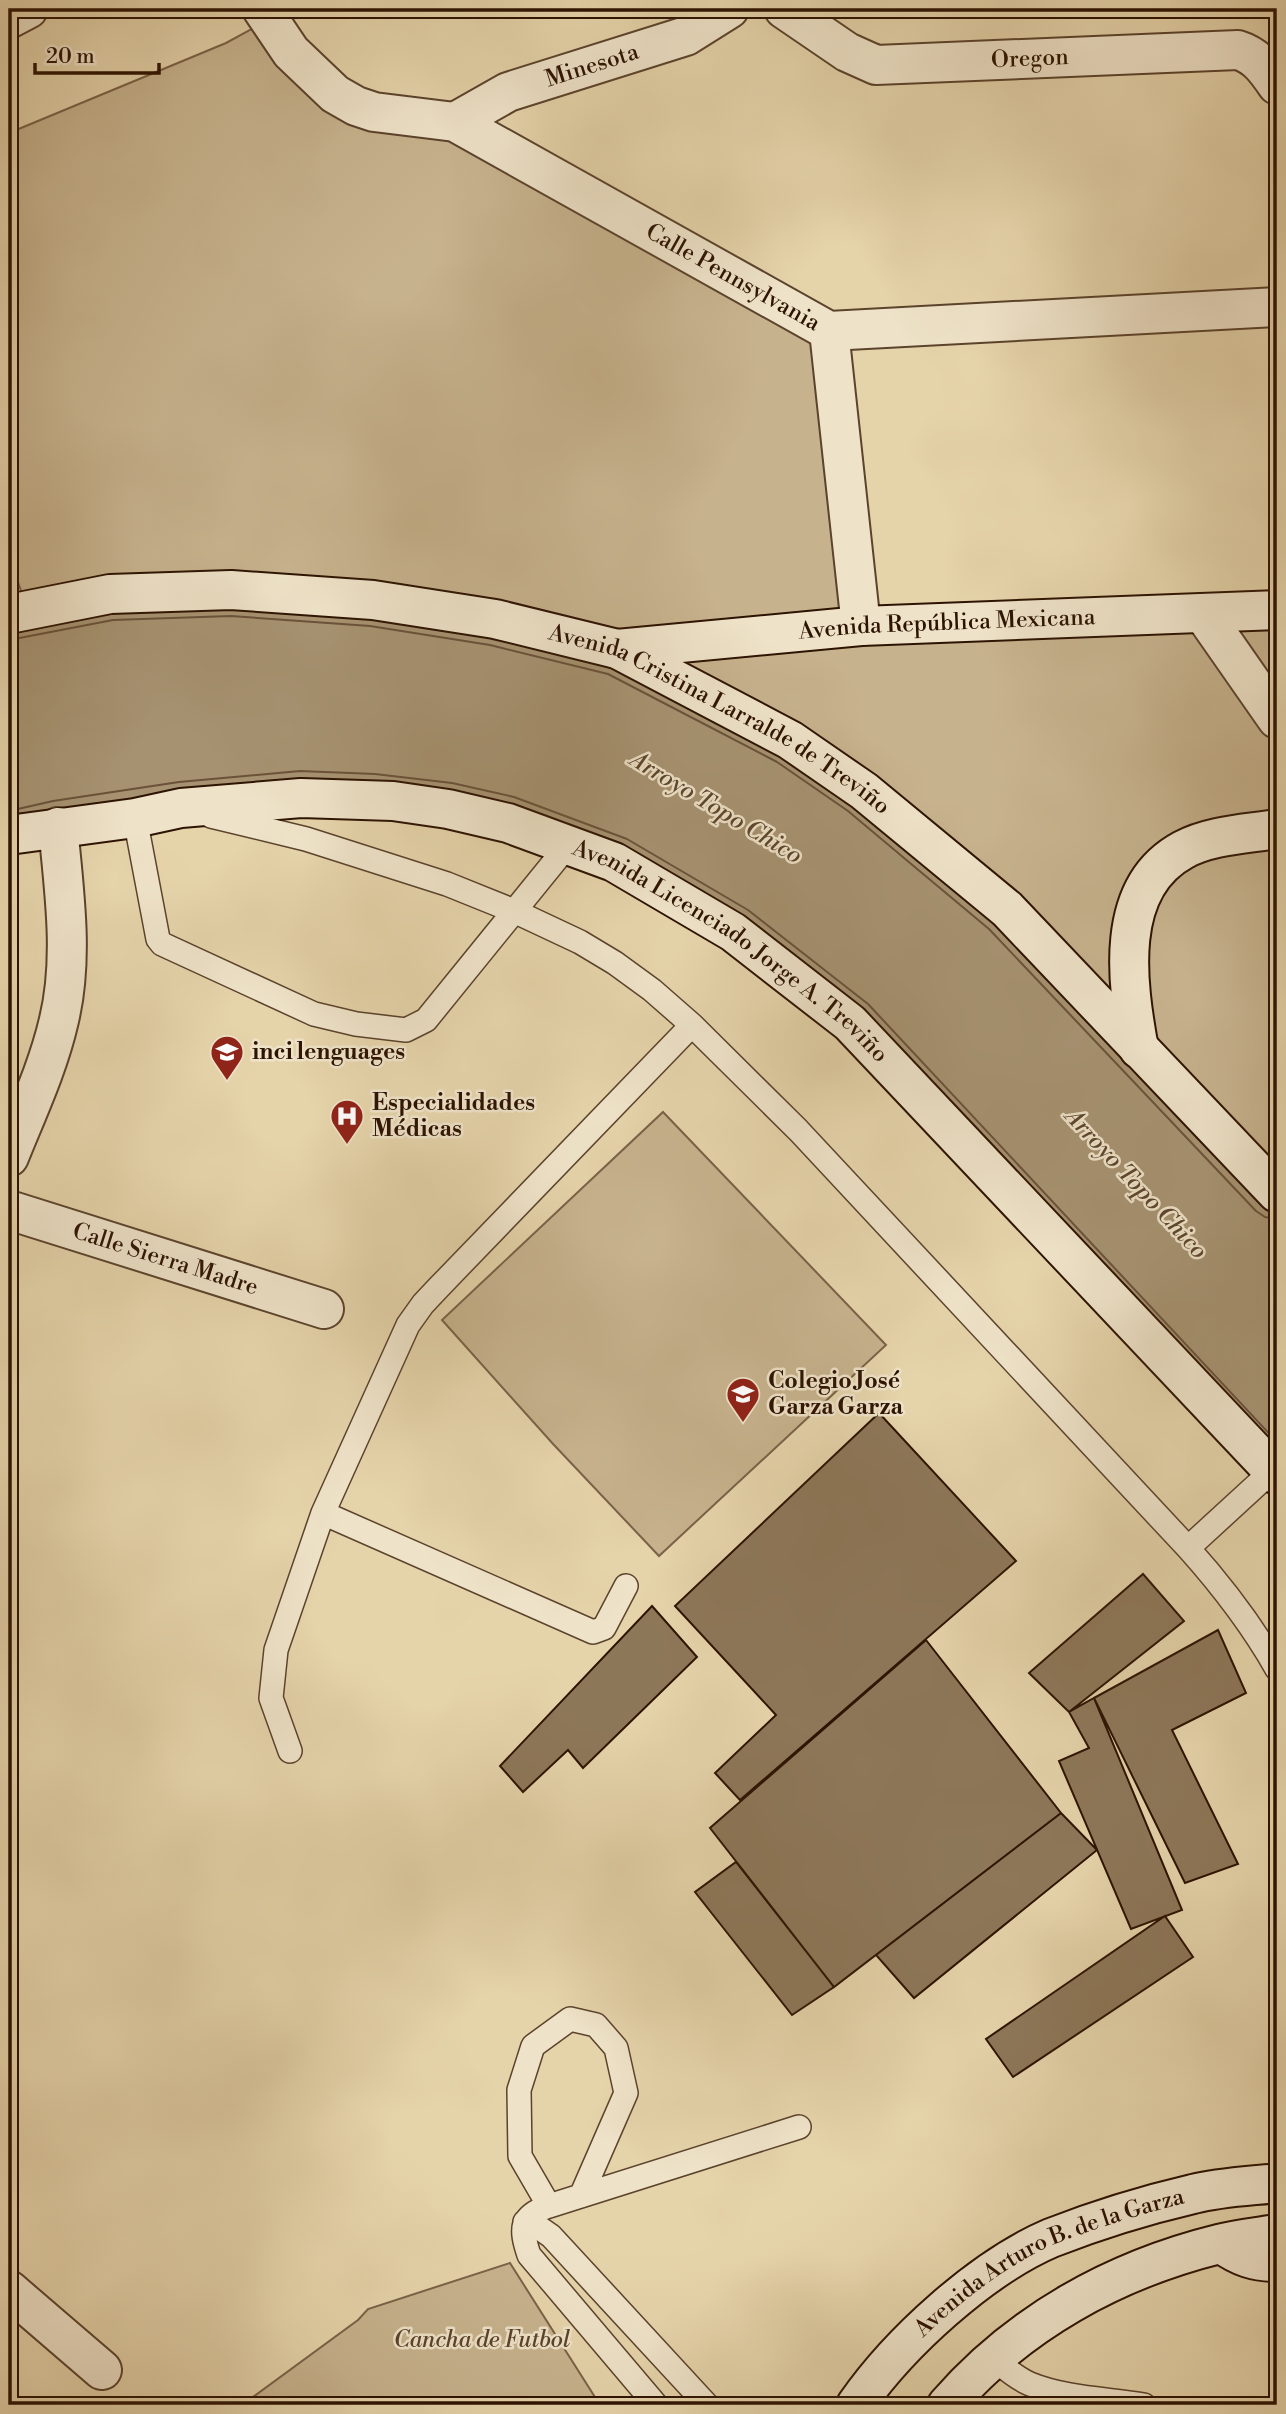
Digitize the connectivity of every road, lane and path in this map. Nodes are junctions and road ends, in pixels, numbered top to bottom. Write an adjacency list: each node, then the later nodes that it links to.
1 (28, 9): 5 (street)
2 (262, 9): 7 (street, Calle Pennsylvania)
3 (729, 9): 7 (street, Minesota)
4 (785, 9): 6 (street, Oregon)
5 (9, 19)
6 (1277, 85)
7 (455, 122): 9 (street, Calle Pennsylvania)
8 (1277, 307): 9 (street, Calle Pennsylvania)
9 (830, 331): 13 (street)
10 (15, 608): 14 (street, Avenida Cristina Larralde de Treviño)
11 (1277, 610): 12 (street, Avenida República Mexicana)
12 (1203, 613): 13 (street, Avenida República Mexicana); 15 (street)
13 (861, 626): 14 (street, Avenida República Mexicana)
14 (617, 649): 24 (street, Avenida Cristina Larralde de Treviño)
15 (1277, 719)
16 (181, 808): 17 (street, Avenida Licenciado Jorge A. Treviño); 21 (street, Avenida Licenciado Jorge A. Treviño); 22 (lane)
17 (135, 818): 18 (street, Avenida Licenciado Jorge A. Treviño); 22 (lane)
18 (58, 827): 20 (street, Avenida Licenciado Jorge A. Treviño); 25 (street)
19 (1277, 829): 24 (street)
20 (9, 835)
21 (568, 845): 22 (lane); 29 (street, Avenida Licenciado Jorge A. Treviño)
22 (514, 911): 23 (lane)
23 (692, 1025): 30 (lane); 31 (lane)
24 (1139, 1049): 26 (street, Avenida Cristina Larralde de Treviño)
25 (9, 1157)
26 (1277, 1193)
27 (9, 1210): 28 (street, Calle Sierra Madre)
28 (324, 1309)
29 (1275, 1473): 31 (lane)
30 (323, 1513): 32 (lane); 34 (lane)
31 (1188, 1549): 33 (lane)
32 (626, 1586)
33 (1277, 1669)
34 (290, 1751)
35 (799, 2127): 37 (lane)
36 (1276, 2174): 48 (street, Avenida Arturo B. de la Garza)
37 (581, 2196): 38 (lane); 38 (lane)
38 (549, 2206): 39 (lane)
39 (525, 2222): 46 (lane); 47 (lane)
40 (1277, 2234): 41 (street, Avenida Arturo B. de la Garza)
41 (1220, 2243): 42 (street); 44 (street, Avenida Arturo B. de la Garza)
42 (1277, 2262)
43 (10, 2291): 45 (street)
44 (994, 2359): 49 (street, Avenida Arturo B. de la Garza); 50 (lane)
45 (102, 2370)
46 (656, 2405)
47 (707, 2405)
48 (856, 2405)
49 (947, 2405)
50 (1144, 2405)

